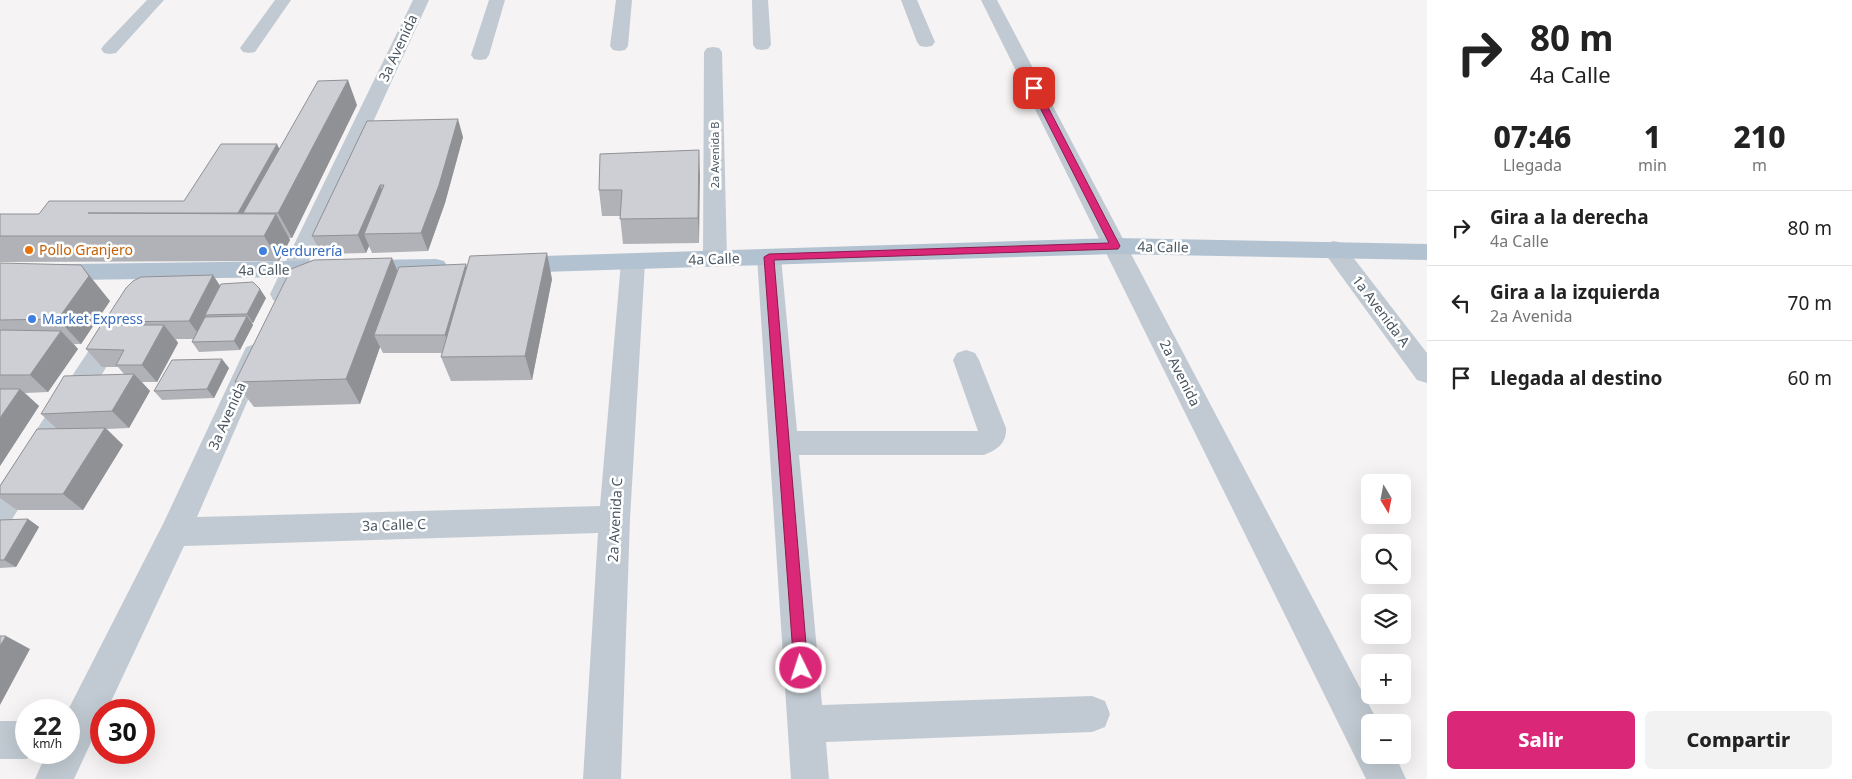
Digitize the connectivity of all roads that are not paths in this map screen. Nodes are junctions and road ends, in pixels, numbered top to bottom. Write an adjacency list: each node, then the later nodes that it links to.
1 (156, 0): 13 (street)
2 (283, 0): 12 (street)
3 (421, 0): 24 (street, 3a Avenida)
4 (497, 0): 15 (street)
5 (624, 0): 11 (street)
6 (760, 0): 10 (street)
7 (909, 0): 9 (street)
8 (989, 0): 16 (street, 2a Avenida)
9 (926, 42)
10 (762, 45)
11 (619, 46)
12 (249, 48)
13 (110, 49)
14 (714, 52): 20 (street, 2a Avenida B)
15 (480, 55)
16 (1115, 246): 17 (main road, 4a Calle); 19 (main road, 4a Calle); 36 (street, 2a Avenida)
17 (1334, 249): 18 (main road, 4a Calle); 28 (street, 1a Avenida A)
18 (1427, 252)
19 (769, 257): 20 (main road, 4a Calle); 29 (street)
20 (715, 258): 21 (main road, 4a Calle)
21 (632, 262): 22 (main road, 4a Calle); 31 (street, 2a Avenida C)
22 (493, 265)
23 (453, 266): 24 (main road, 4a Calle)
24 (293, 270): 25 (main road, 4a Calle); 32 (street, 3a Avenida)
25 (152, 271): 26 (main road, 4a Calle); 30 (street)
26 (0, 273)
27 (966, 360): 29 (street)
28 (1427, 373)
29 (783, 443): 35 (street)
30 (0, 512)
31 (614, 519): 32 (street, 3a Calle C); 42 (street, 2a Avenida C)
32 (175, 532): 34 (street, 3a Avenida)
33 (1092, 714): 35 (street)
34 (80, 723)
35 (805, 724): 43 (street)
36 (1361, 728)
37 (0, 740): 38 (street)
38 (15, 740)
39 (61, 764): 41 (street, 3a Avenida)
40 (1379, 764): 44 (street)
41 (54, 779)
42 (602, 779)
43 (810, 779)
44 (1387, 779)

